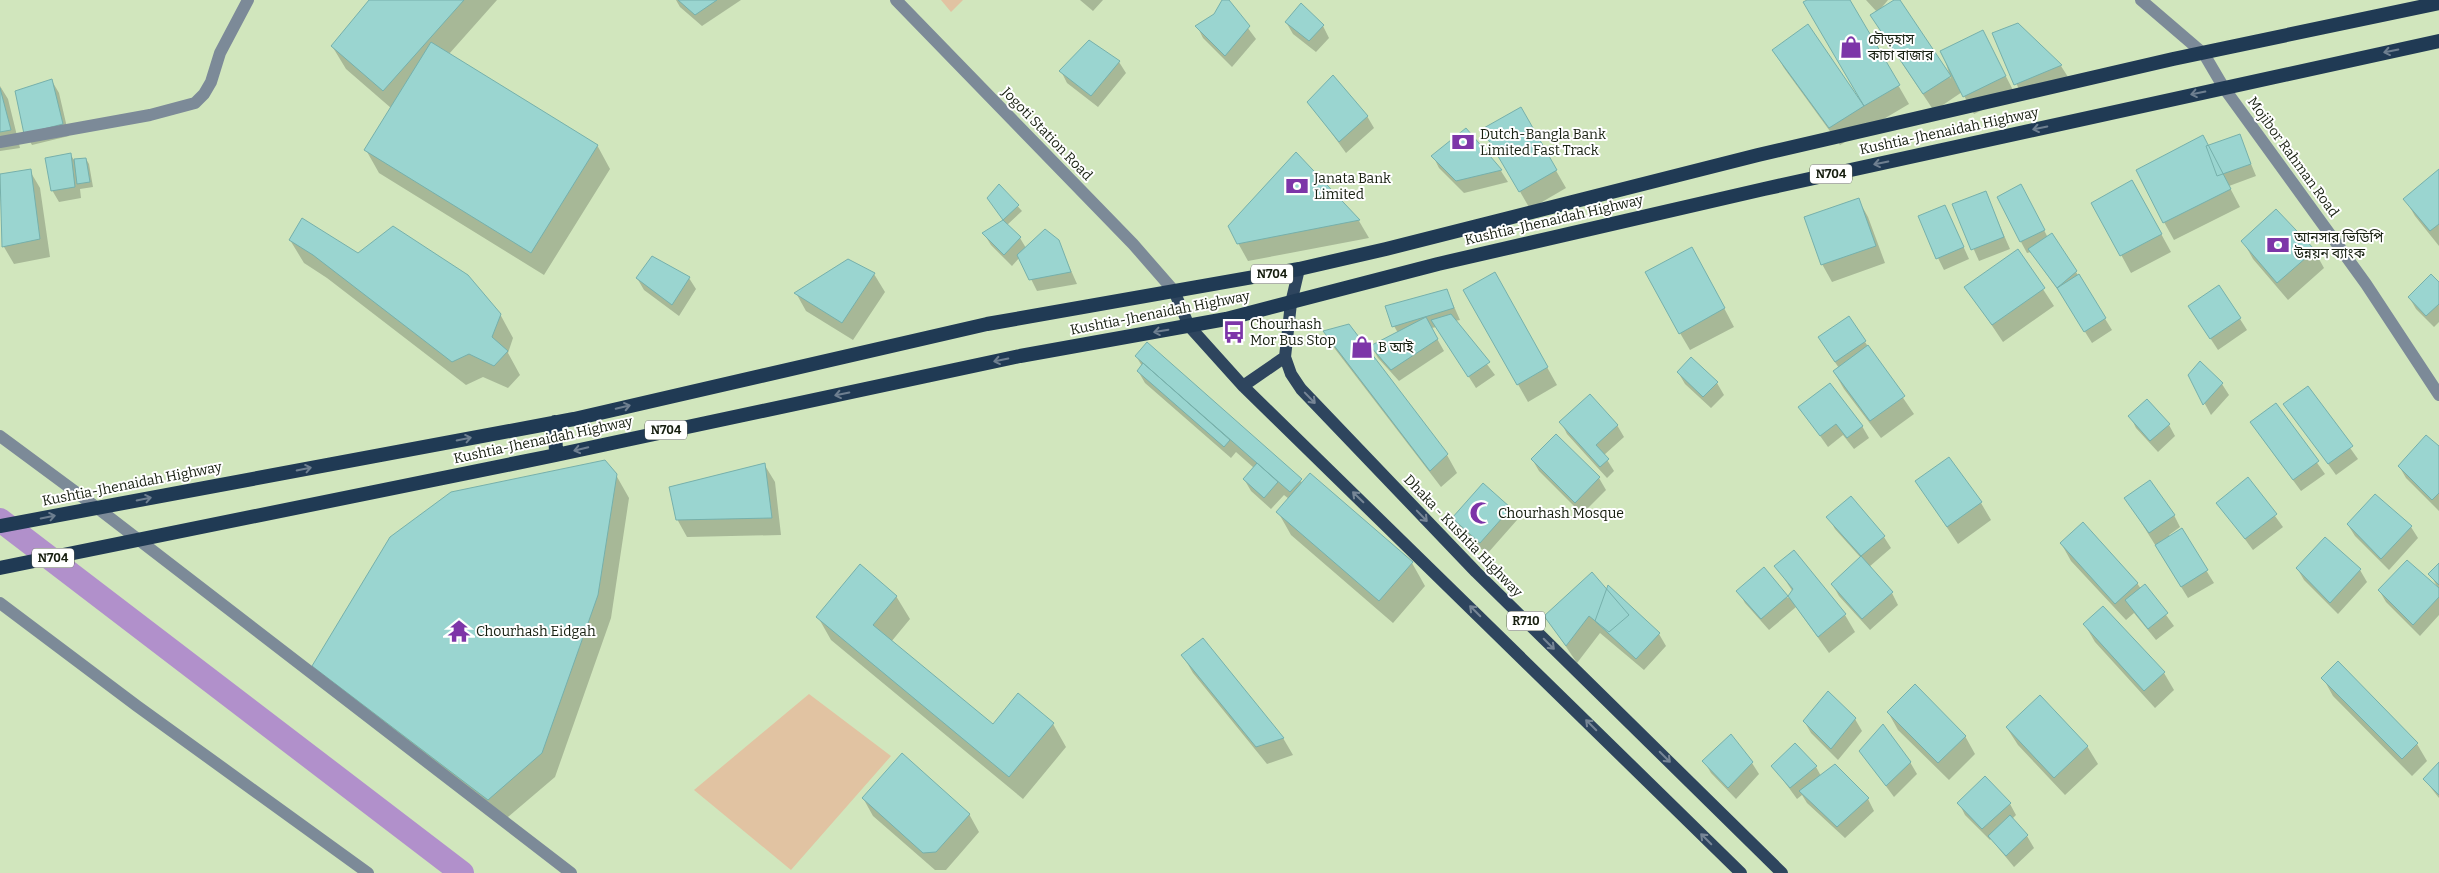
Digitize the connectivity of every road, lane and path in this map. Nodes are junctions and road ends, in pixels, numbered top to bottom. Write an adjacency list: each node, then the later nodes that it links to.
1 (248, 0): 8 (street)
2 (896, 0): 10 (street, Jogoti Station Road)
3 (2141, 0): 6 (street, Mojibor Rahman Road)
4 (2439, 4): 6 (highway, Kushtia-Jhenaidah Highway / N704)
5 (2439, 41): 7 (highway, Kushtia-Jhenaidah Highway / N704, one-way to 7)
6 (2204, 54): 7 (street, Mojibor Rahman Road); 9 (highway, Kushtia-Jhenaidah Highway / N704)
7 (2224, 88): 11 (highway, Kushtia-Jhenaidah Highway / N704, one-way to 11); 15 (street, Mojibor Rahman Road)
8 (0, 142)
9 (1298, 269): 10 (highway, Kushtia-Jhenaidah Highway / N704); 11 (main road)
10 (1174, 291): 12 (main road, R710); 16 (highway, Kushtia-Jhenaidah Highway / N704, one-way to 10)
11 (1291, 302): 12 (highway, Kushtia-Jhenaidah Highway / N704); 13 (main road)
12 (1189, 326): 14 (main road, R710); 18 (highway, Kushtia-Jhenaidah Highway / N704, one-way to 18)
13 (1285, 357): 14 (main road); 27 (main road, Dhaka - Kushtia Highway / R710, one-way to 27)
14 (1243, 386): 26 (main road, R710, one-way to 14)
15 (2439, 395)
16 (556, 422): 18 (highway); 19 (highway, Kushtia-Jhenaidah Highway / N704, one-way to 16)
17 (0, 436): 19 (street)
18 (556, 455): 21 (highway, Kushtia-Jhenaidah Highway / N704)
19 (96, 508): 20 (highway, Kushtia-Jhenaidah Highway / N704, one-way to 19); 21 (street)
20 (0, 526)
21 (139, 541): 22 (highway, Kushtia-Jhenaidah Highway / N704); 25 (street)
22 (0, 568)
23 (0, 603): 24 (street)
24 (368, 873)
25 (570, 873)
26 (1741, 873)
27 (1782, 873)

